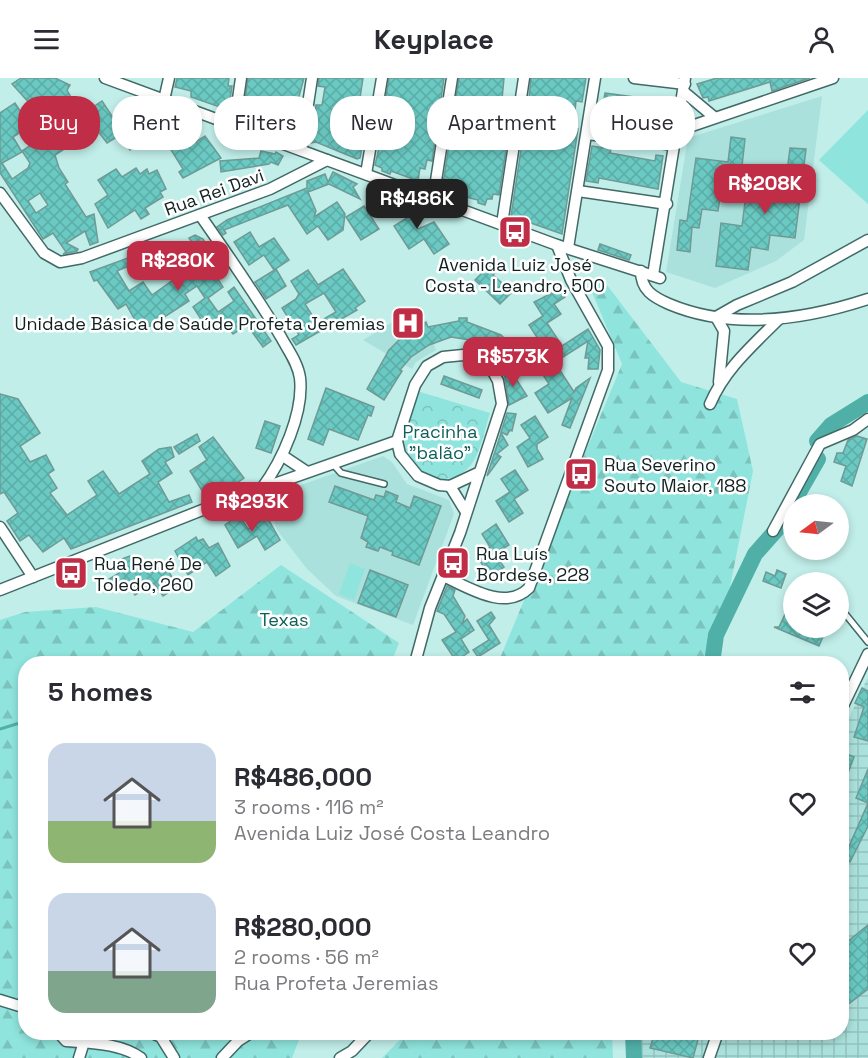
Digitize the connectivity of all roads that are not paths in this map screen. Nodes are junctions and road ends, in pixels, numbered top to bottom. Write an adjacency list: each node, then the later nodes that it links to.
1 (105, 78): 12 (street)
2 (169, 78): 13 (street)
3 (241, 78): 14 (street)
4 (312, 78): 15 (street)
5 (382, 78): 23 (street)
6 (452, 78): 26 (street)
7 (524, 78): 29 (street)
8 (595, 78): 18 (street)
9 (633, 78): 11 (street)
10 (832, 78): 16 (street)
11 (685, 85): 16 (street)
12 (154, 96)
13 (166, 96)
14 (238, 96)
15 (309, 96)
16 (714, 117): 17 (street)
17 (695, 124)
18 (587, 134): 19 (street); 24 (street)
19 (590, 134)
20 (301, 150): 22 (street)
21 (673, 150): 27 (street)
22 (327, 160): 23 (street); 28 (street, Rua Rei Davi)
23 (366, 174): 26 (street)
24 (578, 191): 27 (street); 31 (street)
25 (0, 193): 28 (street, Rua Rei Davi)
26 (433, 200): 29 (street)
27 (667, 204): 32 (street)
28 (200, 215): 40 (street)
29 (502, 224): 31 (street)
30 (868, 240): 34 (street)
31 (562, 247): 32 (street); 50 (street)
32 (641, 271): 34 (street)
33 (868, 299): 35 (street)
34 (716, 317): 35 (street); 36 (street)
35 (779, 319): 36 (street)
36 (719, 382): 37 (street)
37 (710, 404)
38 (868, 419): 49 (street)
39 (397, 441): 41 (street); 43 (street); 45 (street)
40 (283, 456): 42 (street); 46 (street)
41 (332, 463): 42 (street); 44 (lane)
42 (307, 472): 46 (street)
43 (480, 472): 45 (street); 47 (street)
44 (384, 484)
45 (450, 486): 47 (street)
46 (262, 488): 51 (street)
47 (466, 512): 50 (street)
48 (0, 527): 51 (street)
49 (773, 531)
50 (443, 576): 56 (street)
51 (33, 578): 52 (street)
52 (0, 590)
53 (849, 619): 54 (lane)
54 (868, 642)
55 (868, 654): 57 (street)
56 (417, 656)
57 (849, 693)
58 (0, 1000): 59 (street)
59 (18, 1006)
60 (65, 1040): 65 (street)
61 (163, 1040): 68 (street)
62 (240, 1040): 69 (street)
63 (362, 1040): 70 (street)
64 (715, 1040): 71 (street)
65 (84, 1042): 66 (street); 67 (street)
66 (79, 1058)
67 (141, 1058)
68 (174, 1058)
69 (222, 1058)
70 (340, 1058)
71 (709, 1058)

